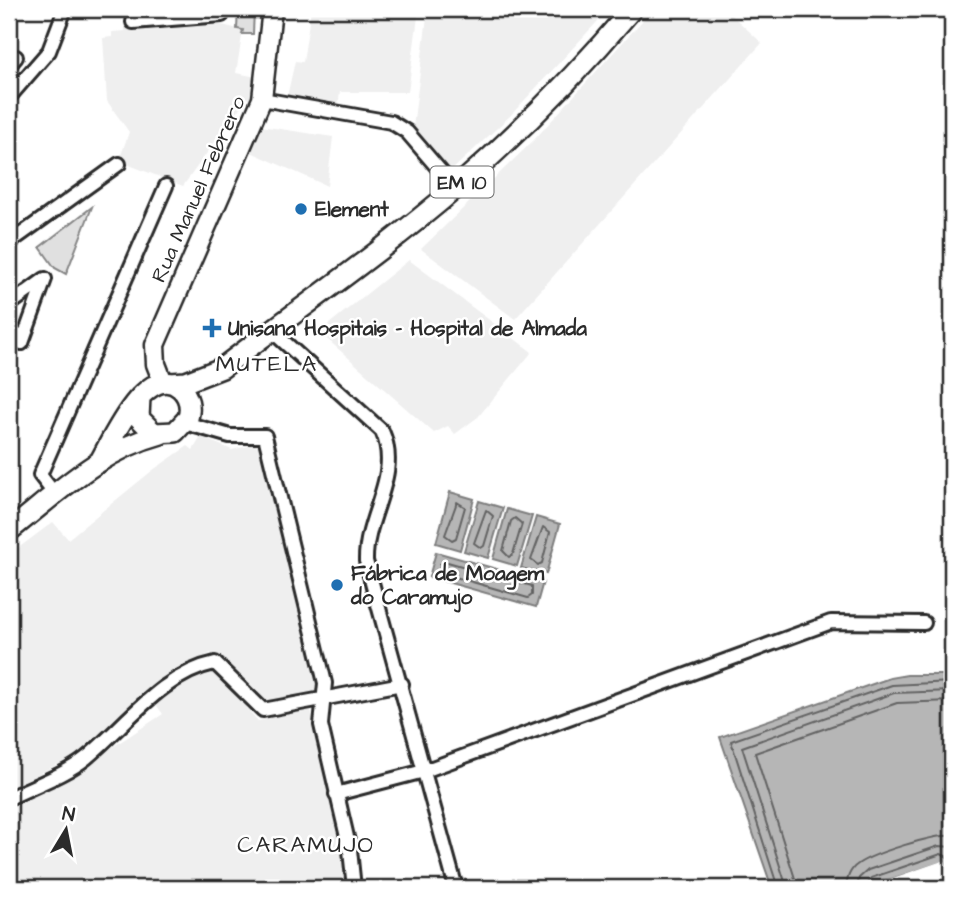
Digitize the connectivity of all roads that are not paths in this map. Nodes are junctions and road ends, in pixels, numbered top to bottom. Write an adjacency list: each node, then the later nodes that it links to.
1 (65, 9): 6 (street)
2 (222, 9): 5 (street)
3 (272, 9): 7 (street, Rua Manuel Febrero)
4 (632, 9): 10 (main road, EM 10)
5 (133, 22)
6 (9, 97)
7 (262, 100): 10 (street); 16 (street, Rua Manuel Febrero)
8 (119, 164): 11 (street)
9 (166, 186): 21 (street)
10 (455, 188): 14 (main road, EM 10)
11 (9, 243)
12 (9, 305): 13 (street)
13 (9, 325)
14 (271, 330): 15 (main road, EM 10); 24 (street)
15 (222, 368): 16 (main road, EM 10); 18 (main road, EM 10)
16 (166, 382): 17 (main road, EM 10); 18 (main road)
17 (139, 397): 19 (main road); 20 (main road, EM 10)
18 (186, 421): 19 (main road, EM 10); 25 (street)
19 (161, 434): 20 (main road, EM 10)
20 (100, 459): 21 (main road, EM 10)
21 (58, 492): 22 (main road, EM 10)
22 (9, 531)
23 (924, 622): 26 (street)
24 (402, 684): 25 (street); 26 (street)
25 (323, 698): 27 (street); 28 (street)
26 (424, 771): 27 (street); 30 (street)
27 (336, 794): 29 (street)
28 (9, 798)
29 (354, 888)
30 (456, 888)

